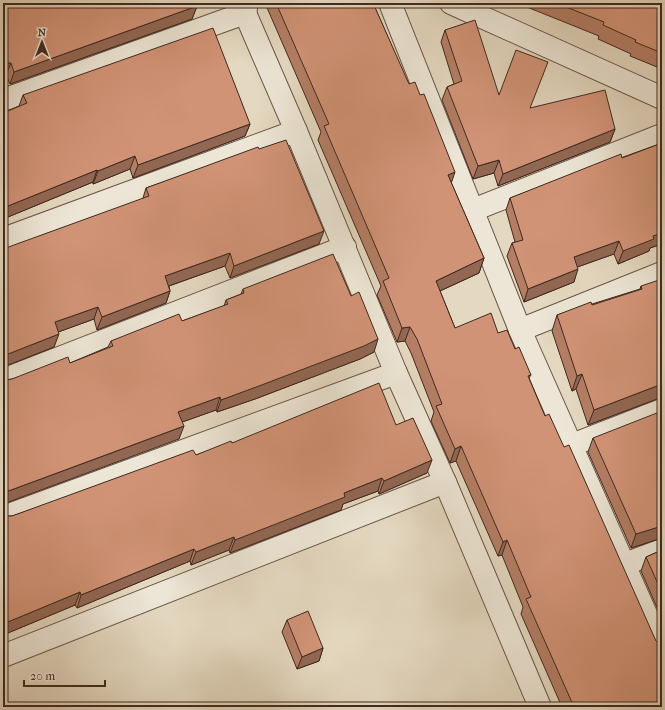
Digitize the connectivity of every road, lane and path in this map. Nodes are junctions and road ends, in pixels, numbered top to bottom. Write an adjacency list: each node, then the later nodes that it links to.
1 (390, 3): 8 (street)
2 (451, 3): 4 (street)
3 (246, 8): 5 (street); 6 (street)
4 (662, 98)
5 (3, 100)
6 (296, 131): 9 (street); 10 (street)
7 (662, 135): 8 (street)
8 (473, 210): 12 (street)
9 (3, 239)
10 (345, 247): 13 (street); 14 (street)
11 (662, 273): 12 (street)
12 (520, 330): 16 (street)
13 (396, 373): 17 (street); 18 (street)
14 (3, 380)
15 (662, 410): 16 (street)
16 (572, 445): 20 (street)
17 (445, 482): 22 (street); 23 (street)
18 (3, 517)
19 (662, 550): 20 (street)
20 (625, 564): 21 (street)
21 (662, 650)
22 (3, 656)
23 (540, 707)

